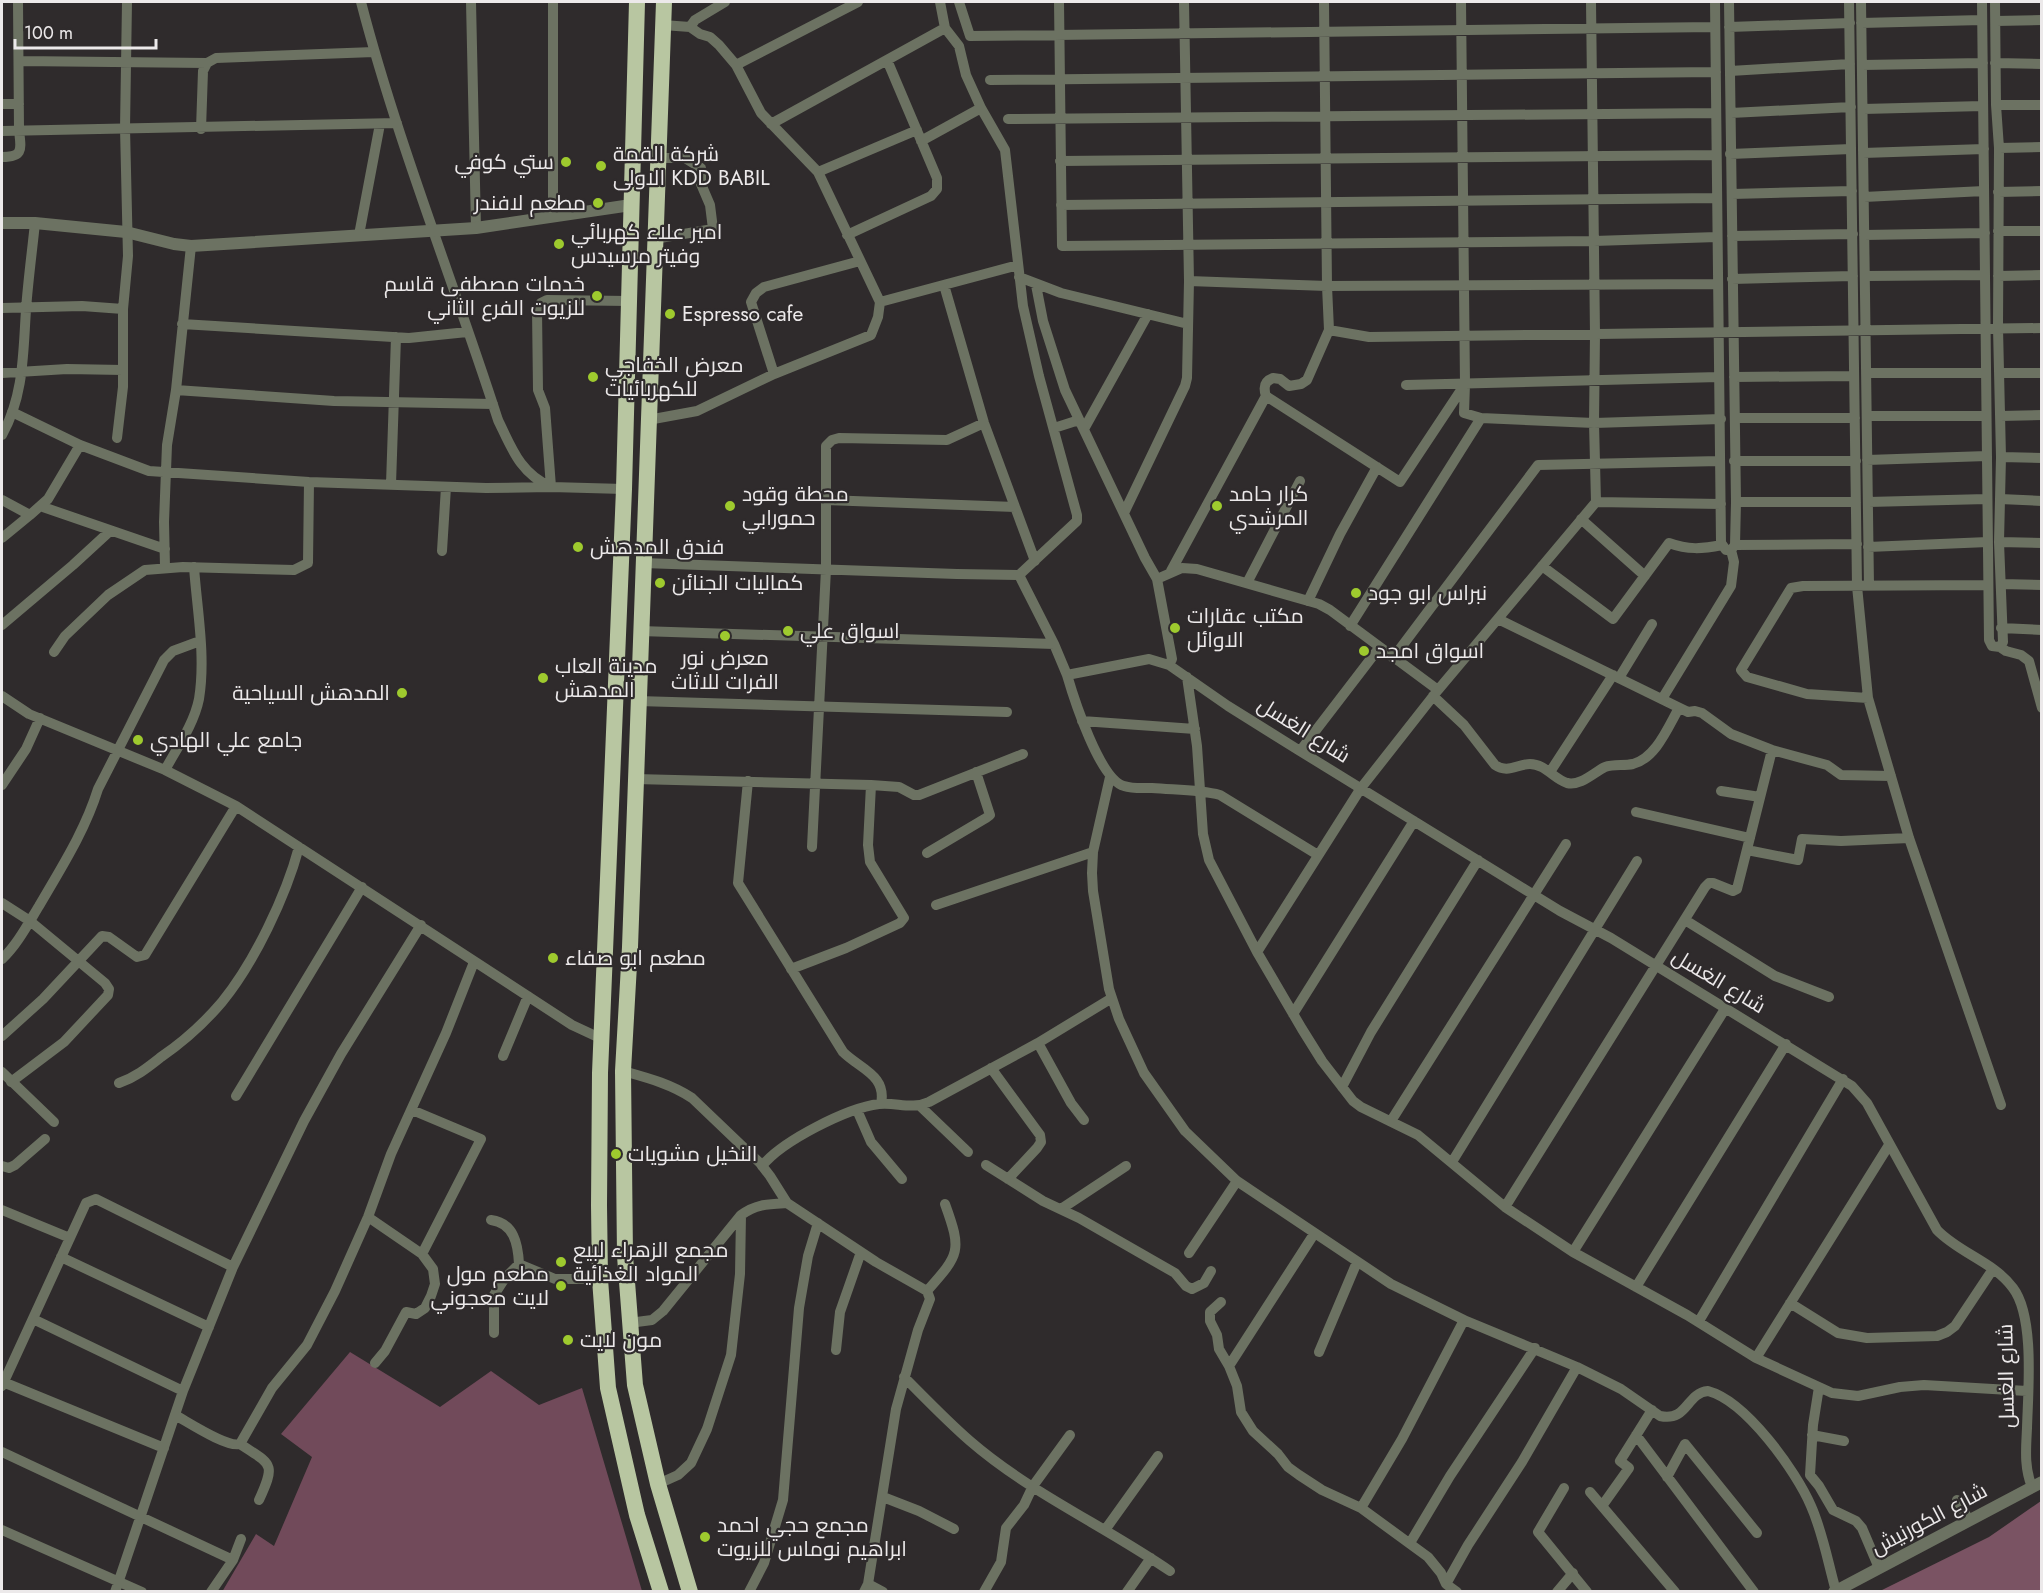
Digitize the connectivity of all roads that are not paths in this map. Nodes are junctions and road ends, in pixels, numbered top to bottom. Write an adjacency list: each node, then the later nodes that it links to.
1 (18, 2): 41 (street)
2 (127, 2): 42 (street)
3 (361, 2): 38 (street)
4 (471, 2): 113 (street)
5 (553, 2): 110 (street)
6 (639, 2): 7 (highway); 37 (highway)
7 (662, 2): 27 (highway)
8 (725, 2): 28 (street)
9 (858, 2): 48 (street)
10 (940, 2): 31 (street)
11 (959, 2): 36 (street)
12 (1059, 2): 36 (street)
13 (1184, 2): 35 (street)
14 (1324, 2): 34 (street)
15 (1461, 2): 33 (street)
16 (1591, 2): 32 (street)
17 (1715, 2): 29 (street)
18 (1729, 2): 30 (street)
19 (1850, 2): 26 (street)
20 (1861, 2): 26 (street)
21 (1982, 2): 23 (street)
22 (1995, 2): 25 (street)
23 (1982, 20): 26 (street); 44 (street)
24 (2042, 20): 25 (street)
25 (1996, 21): 45 (street)
26 (1856, 23): 30 (street); 46 (street); 49 (street)
27 (663, 25): 28 (street); 39 (highway)
28 (690, 27): 48 (street)
29 (1715, 27): 32 (street); 51 (street)
30 (1729, 27): 50 (street)
31 (945, 28): 40 (street); 64 (street)
32 (1592, 28): 33 (street); 52 (street)
33 (1461, 30): 34 (street); 53 (street)
34 (1324, 31): 35 (street); 54 (street)
35 (1185, 32): 36 (street); 55 (street)
36 (1059, 33): 56 (street)
37 (637, 51): 39 (highway); 108 (highway)
38 (374, 52): 43 (street); 74 (street)
39 (661, 54): 92 (highway)
40 (887, 60): 76 (street); 81 (street)
41 (19, 61): 42 (street); 59 (street)
42 (125, 62): 43 (street); 77 (street)
43 (207, 63): 78 (street)
44 (1983, 63): 49 (street); 62 (street)
45 (1995, 63): 47 (street); 60 (street)
46 (1850, 64): 50 (street); 63 (street)
47 (2042, 64)
48 (736, 65): 76 (street)
49 (1862, 65): 65 (street)
50 (1730, 71): 67 (street)
51 (1716, 72): 52 (street); 66 (street)
52 (1592, 73): 53 (street); 68 (street)
53 (1461, 74): 54 (street); 69 (street)
54 (1325, 75): 55 (street); 70 (street)
55 (1186, 77): 56 (street); 72 (street)
56 (1060, 78): 57 (street); 73 (street)
57 (990, 80)
58 (2, 104): 59 (street)
59 (20, 104): 79 (street)
60 (1996, 105): 61 (street); 83 (street)
61 (2042, 105)
62 (1983, 106): 65 (street); 85 (street)
63 (1851, 107): 67 (street); 84 (street)
64 (981, 108): 81 (street); 132 (street)
65 (1863, 109): 86 (street)
66 (1716, 113): 68 (street); 87 (street)
67 (1731, 113): 88 (street)
68 (1593, 114): 69 (street); 89 (street)
69 (1463, 116): 70 (street); 91 (street)
70 (1326, 117): 72 (street); 93 (street)
71 (1008, 118): 73 (street)
72 (1186, 118): 73 (street); 94 (street)
73 (1061, 120): 95 (street)
74 (397, 123): 75 (street); 115 (street)
75 (380, 124): 78 (street); 120 (street)
76 (771, 124): 96 (street)
77 (125, 128): 78 (street); 79 (street); 114 (street)
78 (201, 129)
79 (19, 130): 80 (street); 90 (street)
80 (2, 131)
81 (919, 135): 96 (street); 122 (street)
82 (2042, 147): 83 (street)
83 (1999, 148): 100 (street)
84 (1851, 149): 88 (street); 97 (street)
85 (1984, 149): 86 (street); 98 (street)
86 (1863, 153): 102 (street)
87 (1716, 154): 89 (street); 103 (street)
88 (1731, 154): 101 (street)
89 (1593, 156): 91 (street); 104 (street)
90 (2, 157)
91 (1462, 157): 93 (street); 105 (street)
92 (657, 158): 125 (highway); 125 (street)
93 (1326, 158): 94 (street); 106 (street)
94 (1187, 160): 95 (street); 107 (street)
95 (1060, 161): 109 (street)
96 (818, 172): 122 (street)
97 (1852, 191): 101 (street); 119 (street)
98 (1984, 191): 102 (street); 118 (street)
99 (2042, 191): 100 (street)
100 (1998, 192): 116 (street)
101 (1732, 194): 123 (street)
102 (1864, 197): 121 (street)
103 (1717, 198): 104 (street); 124 (street)
104 (1594, 199): 105 (street); 126 (street)
105 (1463, 201): 106 (street); 127 (street)
106 (1326, 202): 107 (street); 128 (street)
107 (1188, 203): 109 (street); 129 (street)
108 (631, 205): 110 (street); 147 (highway)
109 (1061, 205): 129 (street)
110 (553, 217): 113 (street)
111 (34, 222): 112 (street); 114 (street); 150 (street)
112 (2, 223)
113 (476, 228): 115 (street)
114 (126, 231): 130 (street); 151 (street)
115 (433, 231): 120 (street); 160 (street)
116 (1998, 231): 117 (street); 137 (street)
117 (2042, 231)
118 (1985, 233): 121 (street); 133 (street)
119 (1852, 234): 123 (street); 135 (street)
120 (358, 235): 130 (street)
121 (1864, 235): 136 (street)
122 (848, 236): 131 (street)
123 (1732, 236): 139 (street)
124 (1717, 237): 126 (street); 141 (street)
125 (654, 239): 193 (highway)
126 (1594, 241): 127 (street); 145 (street)
127 (1463, 242): 128 (street); 144 (street)
128 (1326, 244): 129 (street); 146 (street)
129 (1189, 245): 140 (street)
130 (191, 246): 153 (street)
131 (860, 261): 148 (street); 173 (street)
132 (1018, 266): 138 (street); 142 (street)
133 (1985, 275): 136 (street); 155 (street)
134 (2042, 275): 137 (street)
135 (1853, 276): 139 (street); 159 (street)
136 (1866, 276): 159 (street)
137 (1998, 276): 156 (street)
138 (1019, 277): 143 (street); 197 (street)
139 (1732, 279): 162 (street)
140 (1189, 281): 146 (street); 154 (street)
141 (1718, 284): 145 (street); 161 (street)
142 (944, 285): 148 (street); 194 (street)
143 (1036, 285): 152 (street); 196 (street)
144 (1464, 285): 145 (street); 146 (street); 164 (street)
145 (1594, 285): 163 (street)
146 (1327, 286): 158 (street)
147 (629, 301): 215 (street); 216 (highway)
148 (880, 302): 173 (street)
149 (2, 308): 150 (street)
150 (26, 308): 151 (street); 167 (street)
151 (123, 309): 166 (street)
152 (1148, 314): 154 (street); 196 (street)
153 (182, 324): 165 (street); 180 (street)
154 (1188, 324): 229 (street)
155 (1986, 328): 156 (street); 159 (street); 170 (street)
156 (1998, 328): 157 (street); 171 (street)
157 (2042, 328)
158 (1329, 330): 164 (street); 181 (street)
159 (1859, 331): 162 (street); 169 (street); 174 (street)
160 (467, 332): 165 (street); 183 (street)
161 (1718, 333): 162 (street); 163 (street); 175 (street)
162 (1732, 333): 176 (street)
163 (1595, 334): 164 (street); 177 (street)
164 (1464, 336): 178 (street)
165 (396, 337): 182 (street)
166 (123, 370): 167 (street); 199 (street)
167 (23, 372): 168 (street); 184 (street)
168 (2, 373)
169 (1866, 373): 170 (street); 185 (street)
170 (1986, 373): 186 (street)
171 (1999, 373): 172 (street); 187 (street)
172 (2042, 373)
173 (774, 374): 193 (street)
174 (1854, 376): 176 (street); 192 (street)
175 (1719, 377): 177 (street); 190 (street)
176 (1734, 377): 191 (street)
177 (1594, 380): 178 (street); 195 (street)
178 (1465, 384): 179 (street); 189 (street); 209 (street)
179 (1406, 385)
180 (176, 390): 182 (street); 210 (street)
181 (1266, 396): 209 (street); 247 (street)
182 (395, 402): 183 (street); 213 (street)
183 (493, 404): 215 (street)
184 (12, 412): 198 (street); 200 (street)
185 (1867, 416): 186 (street); 204 (street)
186 (1986, 416): 201 (street)
187 (2000, 416): 188 (street); 202 (street)
188 (2042, 416)
189 (1481, 418): 195 (street); 260 (street)
190 (1721, 418): 195 (street); 205 (street)
191 (1734, 418): 192 (street); 206 (street)
192 (1855, 418): 207 (street)
193 (648, 420): 242 (highway)
194 (984, 423): 220 (street); 228 (street)
195 (1594, 423): 208 (street)
196 (1081, 424): 197 (street); 229 (street)
197 (1054, 428): 241 (street)
198 (2, 435)
199 (117, 438)
200 (80, 446): 210 (street); 227 (street)
201 (1987, 456): 204 (street); 217 (street)
202 (2001, 458): 203 (street); 218 (street)
203 (2042, 458)
204 (1867, 460): 225 (street)
205 (1720, 461): 208 (street); 226 (street)
206 (1734, 461): 207 (street); 224 (street)
207 (1856, 461): 221 (street)
208 (1594, 464): 223 (street); 270 (street)
209 (1377, 467): 256 (street)
210 (165, 471): 212 (street); 239 (street)
211 (1300, 481): 251 (street)
212 (309, 482): 213 (street); 245 (street)
213 (391, 484): 214 (street)
214 (446, 487): 215 (street); 240 (street)
215 (551, 487): 216 (street)
216 (624, 489): 340 (highway)
217 (1987, 499): 225 (street); 234 (street)
218 (2001, 499): 222 (street); 234 (street)
219 (2, 500): 230 (street)
220 (826, 500): 228 (street); 246 (street)
221 (1856, 501): 224 (street); 236 (street)
222 (2042, 501)
223 (1596, 502): 226 (street); 231 (street)
224 (1736, 502): 237 (street)
225 (1868, 502): 238 (street)
226 (1721, 504): 237 (street)
227 (40, 506): 230 (street); 232 (street)
228 (1015, 507): 241 (street)
229 (1124, 513): 250 (street)
230 (30, 515): 233 (street)
231 (1581, 519): 243 (street); 249 (street)
232 (110, 531): 239 (street); 259 (street)
233 (2, 538)
234 (1993, 542): 235 (street); 238 (street); 252 (street); 253 (street)
235 (2042, 543)
236 (1857, 544): 237 (street); 255 (street)
237 (1729, 547): 249 (street); 279 (street)
238 (1868, 547): 255 (street)
239 (165, 549): 244 (street)
240 (442, 551)
241 (1035, 561): 248 (street)
242 (643, 562): 246 (street); 263 (highway)
243 (1542, 566): 249 (street); 257 (street)
244 (165, 567): 245 (street); 269 (street)
245 (195, 567): 265 (street)
246 (826, 569): 248 (street); 264 (street)
247 (1171, 571): 250 (street); 251 (street)
248 (1019, 575): 266 (street)
249 (1645, 576)
250 (1157, 579): 271 (street)
251 (1247, 584): 256 (street)
252 (2001, 584): 254 (street); 261 (street)
253 (1988, 585): 255 (street); 267 (street)
254 (2042, 585)
255 (1863, 586): 278 (street); 278 (street)
256 (1308, 601): 260 (street)
257 (1498, 619): 273 (street); 276 (street)
258 (1652, 624): 273 (street)
259 (2, 625)
260 (1350, 626): 268 (street)
261 (2001, 628): 262 (street); 267 (street)
262 (2042, 630)
263 (640, 631): 264 (street); 280 (highway)
264 (823, 638): 266 (street); 281 (street)
265 (200, 641): 288 (street); 292 (street)
266 (1054, 644): 272 (street)
267 (2000, 646): 275 (street)
268 (1379, 648): 270 (street); 290 (street)
269 (54, 651)
270 (1393, 658): 276 (street)
271 (1169, 665): 272 (street); 274 (street, شارع الغسل)
272 (1067, 675): 286 (street)
273 (1616, 676): 279 (street); 294 (street)
274 (1187, 677): 287 (street); 290 (street, شارع الغسل)
275 (2039, 686): 283 (street)
276 (1435, 693): 294 (street); 302 (street)
277 (2, 696): 285 (street)
278 (1868, 698): 295 (street)
279 (1662, 699): 282 (street)
280 (638, 700): 281 (street); 297 (highway)
281 (820, 706): 284 (street); 299 (street)
282 (1679, 708): 289 (street); 294 (street)
283 (2042, 708)
284 (1007, 712)
285 (40, 718): 288 (street); 300 (street)
286 (1082, 721): 287 (street); 296 (street)
287 (1195, 729): 303 (street)
288 (117, 750): 292 (street); 325 (street)
289 (1772, 750): 295 (street); 305 (street)
290 (1300, 751): 302 (street, شارع الغسل)
291 (1023, 754): 293 (street)
292 (165, 770): 306 (street)
293 (976, 772): 301 (street); 316 (street)
294 (1550, 772)
295 (1891, 776): 310 (street)
296 (1110, 777): 303 (street); 315 (street)
297 (635, 779): 298 (street); 345 (highway)
298 (748, 782): 299 (street); 333 (street)
299 (815, 784): 301 (street); 313 (street)
300 (2, 785)
301 (871, 785): 333 (street)
302 (1361, 788): 308 (street, شارع الغسل); 317 (street)
303 (1200, 791): 317 (street); 328 (street)
304 (1721, 791): 305 (street)
305 (1760, 796): 309 (street)
306 (236, 806): 312 (street); 330 (street)
307 (1636, 812): 309 (street)
308 (1414, 821): 318 (street, شارع الغسل); 338 (street)
309 (1750, 838): 314 (street)
310 (1910, 838): 314 (street); 353 (street)
311 (1566, 844): 321 (street)
312 (299, 847): 320 (street); 349 (street)
313 (812, 847)
314 (1747, 850): 324 (street)
315 (1093, 852): 323 (street); 336 (street)
316 (927, 853)
317 (1318, 855): 328 (street)
318 (1478, 860): 321 (street, شارع الغسل); 350 (street)
319 (1637, 861): 327 (street)
320 (362, 886): 326 (street); 351 (street)
321 (1534, 895): 327 (street, شارع الغسل); 358 (street)
322 (2, 903): 325 (street)
323 (936, 905)
324 (1685, 920): 332 (street); 335 (street)
325 (30, 921): 329 (street); 330 (street)
326 (422, 925): 331 (street); 389 (street)
327 (1595, 930): 332 (street, شارع الغسل); 363 (street)
328 (1257, 952): 338 (street)
329 (2, 959)
330 (78, 961): 339 (street); 348 (street)
331 (474, 962): 334 (street); 355 (street)
332 (1657, 967): 337 (street, شارع الغسل); 373 (street)
333 (791, 969): 352 (street)
334 (528, 996): 340 (street); 343 (street)
335 (1829, 997)
336 (1112, 998): 341 (street); 370 (street)
337 (1725, 1009): 342 (street, شارع الغسل); 383 (street)
338 (1293, 1014): 350 (street)
339 (2, 1036)
340 (602, 1039): 392 (highway)
341 (1038, 1042): 344 (street); 357 (street)
342 (1786, 1044): 347 (street, شارع الغسل); 393 (street)
343 (503, 1056)
344 (991, 1068): 354 (street); 369 (street)
345 (623, 1071): 366 (street); 400 (highway)
346 (2, 1072): 348 (street)
347 (1843, 1079): 361 (street, شارع الغسل); 399 (street)
348 (11, 1082): 359 (street)
349 (119, 1083)
350 (1342, 1087): 358 (street)
351 (236, 1096)
352 (881, 1104): 354 (street); 356 (street)
353 (2001, 1105)
354 (920, 1106): 362 (street)
355 (412, 1110): 377 (street); 385 (street)
356 (857, 1110): 366 (street); 368 (street)
357 (1084, 1120)
358 (1391, 1121): 363 (street)
359 (54, 1122)
360 (45, 1139): 365 (street)
361 (1889, 1145): 390 (street, شارع الغسل); 396 (street)
362 (968, 1152)
363 (1452, 1162): 373 (street)
364 (986, 1165): 369 (street)
365 (2, 1166)
366 (762, 1166): 371 (street)
367 (1126, 1166): 374 (street)
368 (902, 1179)
369 (1008, 1179): 374 (street)
370 (1237, 1181): 380 (street); 384 (street)
371 (787, 1203): 376 (street); 379 (street)
372 (945, 1204): 394 (street)
373 (1505, 1207): 383 (street)
374 (1061, 1209): 391 (street)
375 (2, 1210): 381 (street)
376 (741, 1215): 400 (street); 430 (street)
377 (368, 1217): 385 (street); 425 (street)
378 (491, 1220): 388 (street)
379 (818, 1223): 382 (street); 461 (street)
380 (1314, 1234): 387 (street); 409 (street)
381 (70, 1238): 386 (street); 389 (street)
382 (861, 1252): 394 (street); 405 (street)
383 (1573, 1252): 393 (street)
384 (1189, 1253)
385 (422, 1254): 408 (street)
386 (61, 1257): 397 (street); 402 (street)
387 (1357, 1262): 398 (street); 406 (street)
388 (519, 1264): 392 (street); 403 (street)
389 (233, 1267): 402 (street)
390 (1993, 1269): 396 (street); 418 (street, شارع الغسل)
391 (1211, 1270)
392 (600, 1279): 401 (highway)
393 (1636, 1287): 399 (street)
394 (927, 1291): 412 (street)
395 (1221, 1302): 409 (street)
396 (1790, 1303): 407 (street)
397 (33, 1319): 411 (street); 417 (street)
398 (1464, 1320): 404 (street); 439 (street)
399 (1699, 1321): 407 (street)
400 (629, 1323): 401 (highway); 414 (highway)
401 (603, 1325): 416 (highway)
402 (209, 1327): 417 (street)
403 (494, 1333)
404 (1535, 1348): 410 (street); 447 (street)
405 (836, 1350)
406 (1319, 1352)
407 (1755, 1358): 415 (street)
408 (375, 1363)
409 (1229, 1366): 439 (street)
410 (1577, 1366): 419 (street); 453 (street)
411 (6, 1367): 413 (street)
412 (904, 1377): 432 (street); 435 (street)
413 (2, 1384): 426 (street)
414 (635, 1385): 416 (highway); 430 (highway)
415 (1819, 1387): 418 (street); 423 (street)
416 (608, 1388): 459 (highway)
417 (183, 1391): 420 (street)
418 (2027, 1391): 431 (street, شارع الغسل)
419 (1652, 1410): 422 (street); 456 (street)
420 (175, 1415): 425 (street); 426 (street)
421 (1070, 1435): 432 (street)
422 (1636, 1435): 429 (street); 438 (street)
423 (1812, 1435): 424 (street); 450 (street)
424 (1844, 1441)
425 (240, 1444): 436 (street)
426 (164, 1448): 440 (street)
427 (2, 1452): 440 (street)
428 (1158, 1456): 444 (street)
429 (1667, 1477): 445 (street); 469 (street)
430 (658, 1484): 460 (highway)
431 (2037, 1485): 441 (street, شارع الكورنيش)
432 (1033, 1486): 444 (street); 463 (street)
433 (1564, 1488): 452 (street)
434 (1590, 1492): 438 (street)
435 (883, 1497): 442 (street); 455 (street)
436 (258, 1500)
437 (1957, 1500): 441 (street)
438 (1602, 1506): 468 (street)
439 (1361, 1508): 447 (street)
440 (140, 1518): 449 (street); 454 (street)
441 (1970, 1520): 450 (street, شارع الكورنيش)
442 (954, 1529)
443 (2, 1530): 454 (street)
444 (1105, 1530): 448 (street)
445 (1757, 1533)
446 (241, 1539): 449 (street)
447 (1410, 1543): 453 (street)
448 (1151, 1558): 451 (street); 464 (street)
449 (233, 1560): 458 (street)
450 (1879, 1568): 456 (street, شارع الكورنيش)
451 (1170, 1571)
452 (1573, 1573): 466 (street); 467 (street)
453 (1446, 1584): 465 (street)
454 (116, 1586): 457 (street)
455 (866, 1588): 462 (street)
456 (1835, 1591)
457 (142, 1592)
458 (212, 1592)
459 (661, 1592)
460 (690, 1592)
461 (749, 1592)
462 (883, 1592)
463 (984, 1592)
464 (1126, 1592)
465 (1457, 1592)
466 (1557, 1592)
467 (1587, 1592)
468 (1675, 1592)
469 (1754, 1592)

